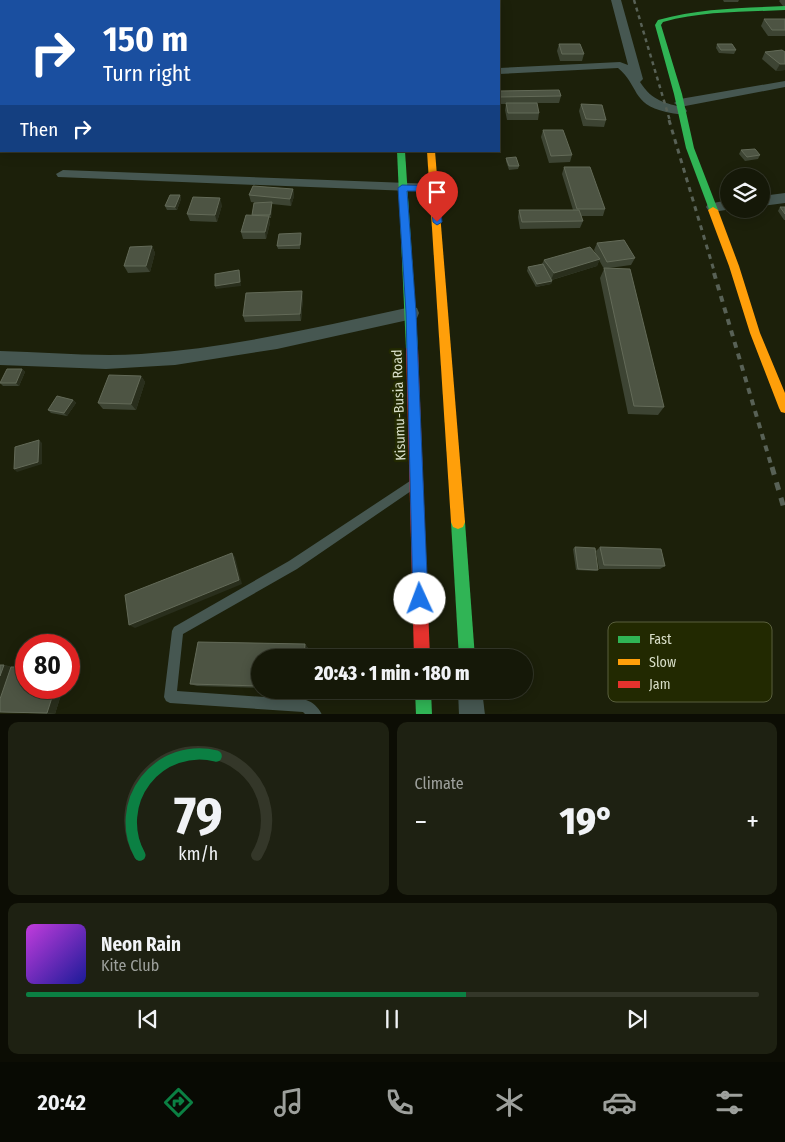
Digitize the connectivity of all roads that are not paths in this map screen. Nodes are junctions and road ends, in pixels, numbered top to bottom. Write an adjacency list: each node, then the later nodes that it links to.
1 (616, 0): 5 (street)
2 (785, 8): 6 (main road)
3 (500, 71): 5 (street)
4 (785, 84): 6 (street)
5 (640, 94): 6 (street)
6 (681, 107): 14 (main road)
7 (401, 152): 10 (main road, Kisumu-Busia Road)
8 (431, 152): 11 (main road)
9 (63, 174): 10 (street)
10 (402, 188): 11 (street); 16 (main road, Kisumu-Busia Road)
11 (435, 188): 21 (main road)
12 (785, 198): 13 (street)
13 (770, 200)
14 (713, 206): 15 (street); 18 (main road)
15 (720, 206)
16 (411, 312): 17 (street); 19 (main road, Kisumu-Busia Road)
17 (0, 358)
18 (785, 408)
19 (417, 481): 20 (main road, Kisumu-Busia Road); 24 (lane)
20 (422, 649)
21 (466, 649)
22 (423, 699): 25 (main road)
23 (471, 699): 26 (street)
24 (316, 714)
25 (424, 714)
26 (472, 714)

